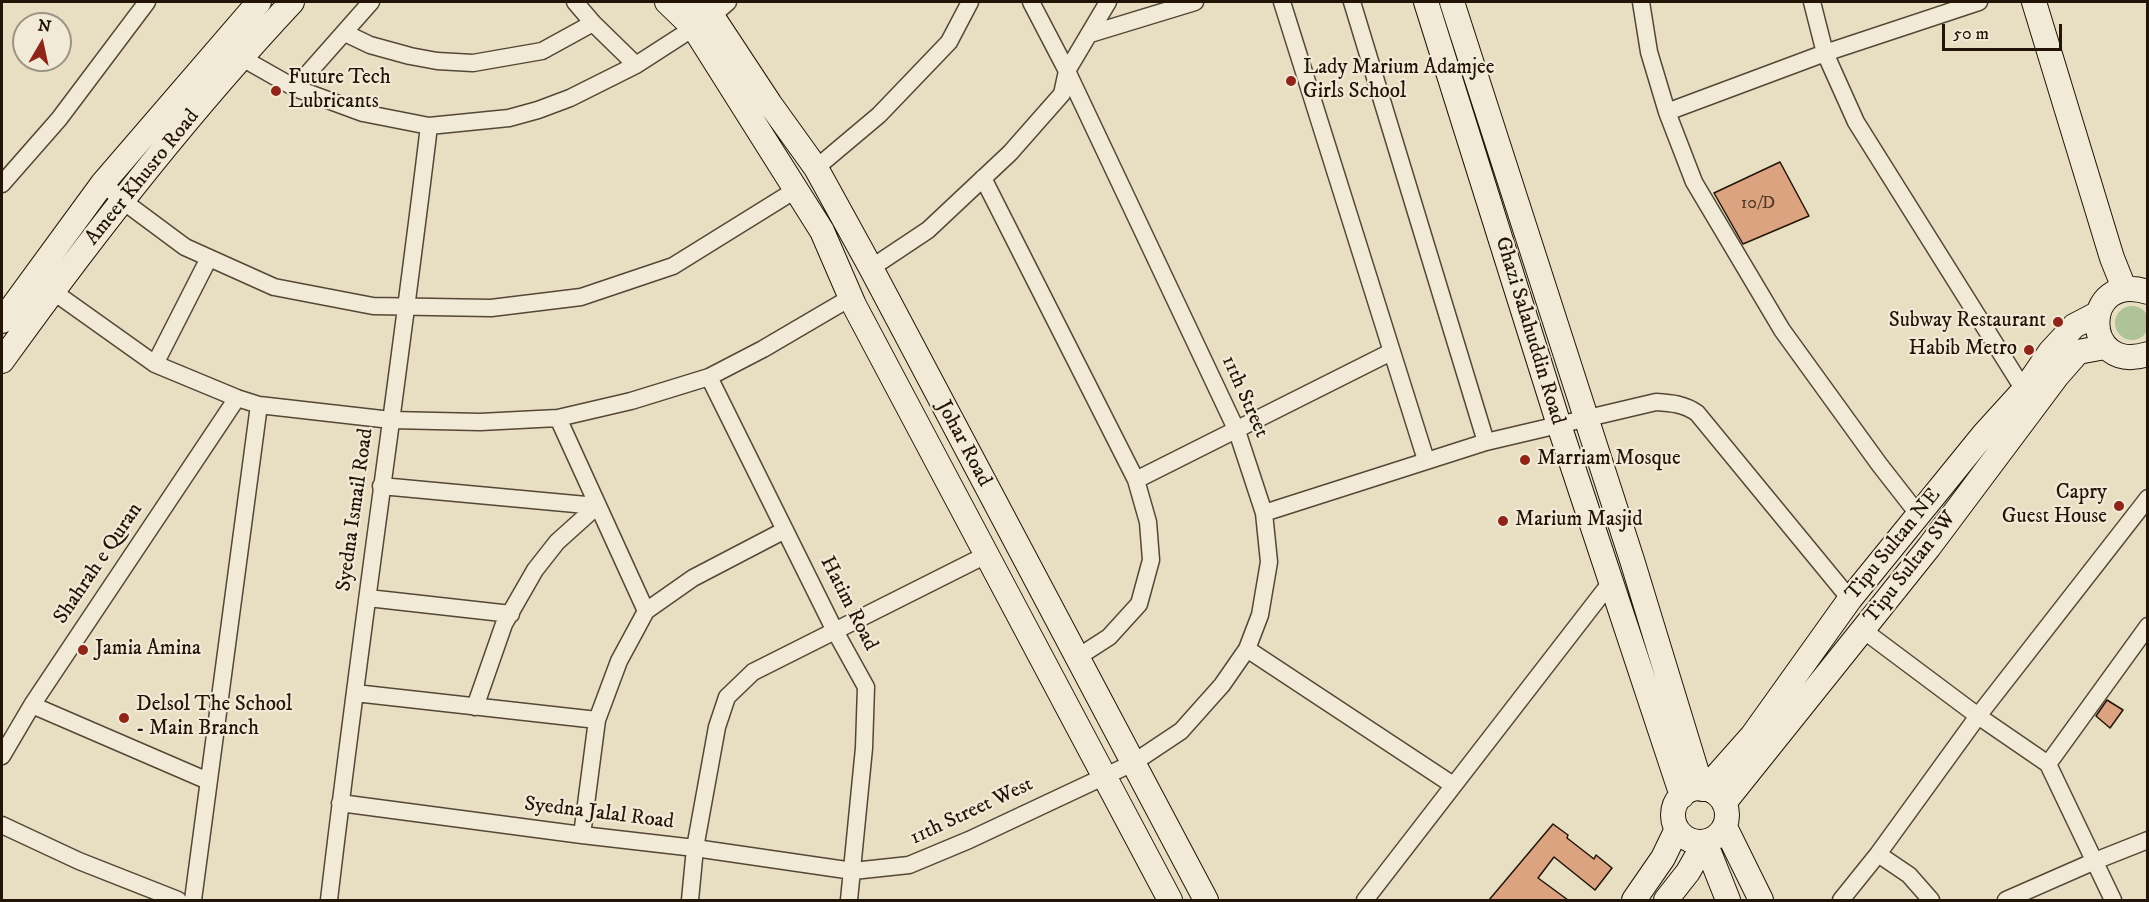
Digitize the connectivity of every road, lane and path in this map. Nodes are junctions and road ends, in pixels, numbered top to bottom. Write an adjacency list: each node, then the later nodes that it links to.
1 (147, 2): 33 (street)
2 (259, 2): 23 (street, Ameer Khusro Road)
3 (292, 2): 23 (street, Ameer Khusro Road)
4 (371, 2): 21 (street)
5 (575, 2): 20 (street)
6 (668, 2): 19 (street, Johar Road)
7 (970, 2): 30 (street)
8 (1031, 2): 26 (street, 11th Street)
9 (1108, 2): 22 (street)
10 (1195, 2): 22 (street)
11 (1282, 2): 46 (street)
12 (1353, 2): 59 (street)
13 (1426, 2): 57 (street, Ghazi Salahuddin Road)
14 (1452, 2): 56 (street, Ghazi Salahuddin Road)
15 (1641, 2): 28 (street)
16 (1812, 2): 24 (street)
17 (1979, 2): 24 (street)
18 (2034, 2): 39 (street)
19 (708, 12): 25 (street); 30 (street, Johar Road); 34 (street, Johar Road)
20 (593, 23): 21 (street); 25 (street)
21 (345, 33): 27 (street)
22 (1090, 34): 26 (street)
23 (231, 50): 27 (street); 32 (street, Ameer Khusro Road); 35 (street, Ameer Khusro Road)
24 (1825, 53): 28 (street); 51 (street)
25 (636, 65): 29 (street)
26 (1067, 71): 31 (street); 58 (street, 11th Street)
27 (295, 88): 29 (street)
28 (1667, 112): 66 (street)
29 (429, 126): 42 (street, Syedna Ismail Road)
30 (816, 168): 37 (street, Johar Road)
31 (983, 178): 37 (street); 61 (street)
32 (103, 183): 35 (street); 38 (street, Ameer Khusro Road)
33 (2, 184)
34 (797, 189): 41 (street, Johar Road); 42 (street)
35 (123, 201): 36 (street); 38 (street, Ameer Khusro Road)
36 (209, 258): 42 (street); 49 (street)
37 (876, 278): 41 (street); 68 (street, Johar Road)
38 (43, 284): 44 (street, Ameer Khusro Road); 48 (street, Ameer Khusro Road); 49 (street)
39 (2124, 288): 40 (street); 43 (street, Tipu Sultan NE)
40 (2148, 292)
41 (852, 302): 50 (street); 69 (street, Johar Road)
42 (408, 306): 55 (street, Syedna Ismail Road)
43 (2097, 314): 45 (street); 51 (street, Tipu Sultan NE)
44 (2, 321)
45 (2105, 347): 47 (street); 76 (street, Tipu Sultan SW)
46 (1391, 352): 58 (street); 60 (street)
47 (2147, 355)
48 (2, 361)
49 (155, 364): 52 (street)
50 (709, 377): 54 (street); 67 (street, Hatim Road)
51 (2024, 390): 66 (street, Tipu Sultan NE)
52 (237, 398): 53 (street); 81 (street, Shahrah e Quran)
53 (259, 405): 55 (street); 89 (street)
54 (558, 418): 55 (street); 64 (street)
55 (391, 420): 62 (street, Syedna Ismail Road)
56 (1586, 420): 57 (street); 72 (street); 91 (street, Ghazi Salahuddin Road)
57 (1558, 425): 59 (street); 70 (street, Ghazi Salahuddin Road)
58 (1237, 431): 61 (street); 65 (street, 11th Street)
59 (1486, 442): 60 (street)
60 (1426, 460): 65 (street)
61 (1136, 480): 79 (street)
62 (381, 486): 64 (street); 71 (street, Syedna Ismail Road)
63 (2148, 498): 83 (street)
64 (597, 506): 73 (street); 74 (street)
65 (1264, 513): 78 (street, 11th Street)
66 (1918, 514): 72 (street, Tipu Sultan NE)
67 (785, 530): 73 (street); 77 (street, Hatim Road)
68 (1023, 557): 69 (street); 79 (street, Johar Road)
69 (990, 564): 77 (street); 88 (street, Johar Road)
70 (1611, 582): 90 (street); 91 (street, Ghazi Salahuddin Road)
71 (368, 598): 74 (street); 80 (street, Syedna Ismail Road)
72 (1850, 599): 91 (street, Tipu Sultan NE)
73 (646, 611): 84 (street)
74 (510, 614): 82 (street)
75 (2148, 626): 87 (street)
76 (1863, 630): 83 (street); 93 (street, Tipu Sultan SW)
77 (835, 631): 100 (street); 103 (street, Hatim Road)
78 (1247, 649): 86 (street, 11th Street); 90 (street)
79 (1078, 657): 86 (street, Johar Road)
80 (355, 693): 82 (street); 92 (street, Syedna Ismail Road)
81 (32, 705): 85 (street, Shahrah e Quran); 89 (street)
82 (475, 707): 84 (street)
83 (1978, 716): 87 (street); 101 (street)
84 (597, 720): 97 (street)
85 (2, 756)
86 (1133, 763): 88 (street, 11th Street); 110 (street, Johar Road)
87 (2048, 764): 102 (street)
88 (1104, 775): 103 (street, 11th Street West); 109 (street, Johar Road)
89 (208, 781): 105 (street)
90 (1452, 785): 111 (street)
91 (1696, 791): 93 (street); 96 (street)
92 (340, 803): 97 (street, Syedna Jalal Road); 106 (street, Syedna Ismail Road)
93 (1724, 803): 95 (street)
94 (2, 825): 104 (street)
95 (1725, 827): 99 (street); 115 (street)
96 (1677, 829): 99 (street); 112 (street)
97 (582, 835): 100 (street, Syedna Jalal Road)
98 (2148, 840): 102 (street)
99 (1705, 842): 113 (street); 114 (street)
100 (695, 848): 103 (street, Syedna Jalal Road); 107 (street)
101 (1878, 854): 116 (street); 117 (street)
102 (2095, 861): 118 (street); 119 (street)
103 (853, 871): 108 (street, Hatim Road)
104 (178, 900)
105 (193, 900)
106 (329, 900)
107 (690, 900)
108 (849, 900)
109 (1170, 900)
110 (1206, 900)
111 (1365, 900)
112 (1634, 900)
113 (1666, 900)
114 (1728, 900)
115 (1761, 900)
116 (1841, 900)
117 (1931, 900)
118 (2006, 900)
119 (2113, 900)

